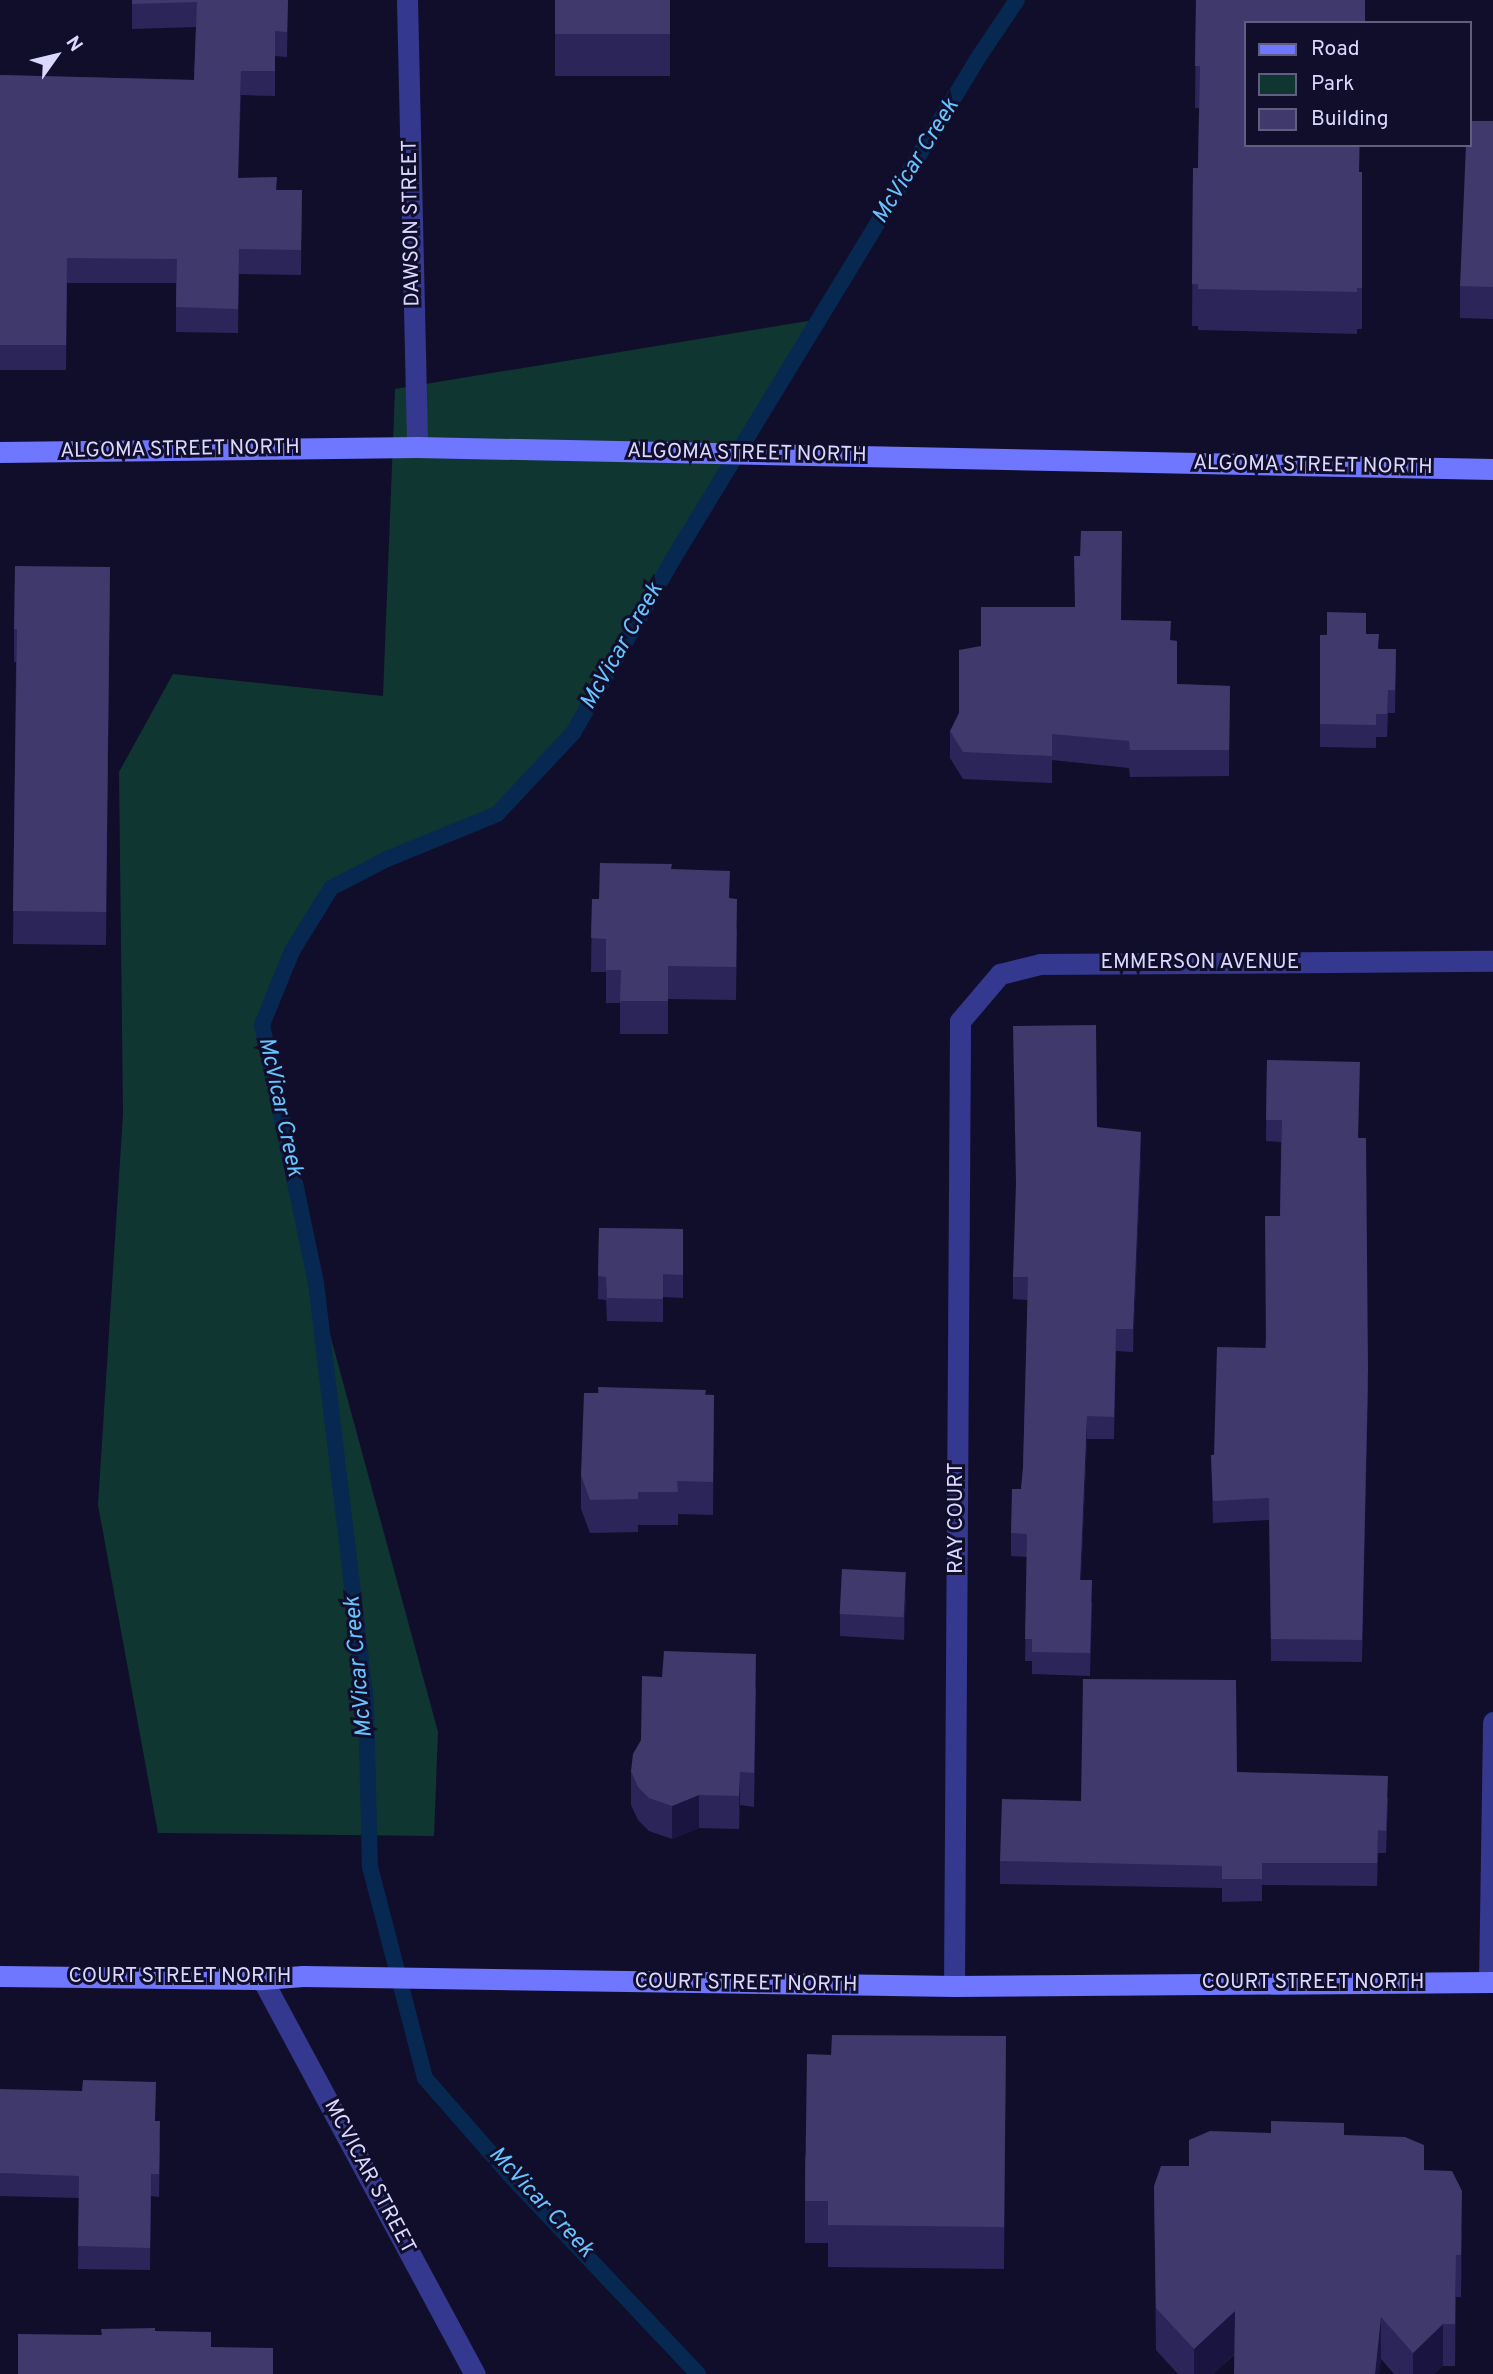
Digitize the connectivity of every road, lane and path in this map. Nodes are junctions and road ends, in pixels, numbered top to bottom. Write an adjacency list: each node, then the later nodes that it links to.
1 (407, 0): 2 (street, DAWSON STREET)
2 (418, 447): 3 (street, ALGOMA STREET NORTH); 4 (street, ALGOMA STREET NORTH)
3 (0, 452)
4 (1493, 469)
5 (1493, 961): 6 (street, EMMERSON AVENUE)
6 (960, 1051): 11 (street, RAY COURT)
7 (1493, 1722): 10 (street)
8 (0, 1976): 9 (street, COURT STREET NORTH)
9 (262, 1979): 11 (street, COURT STREET NORTH); 12 (street, MCVICAR STREET)
10 (1491, 1982): 11 (street, COURT STREET NORTH)
11 (954, 1986)
12 (475, 2374)

